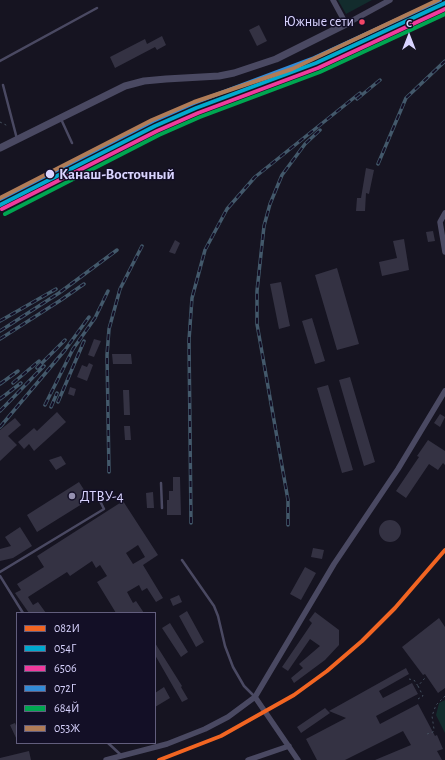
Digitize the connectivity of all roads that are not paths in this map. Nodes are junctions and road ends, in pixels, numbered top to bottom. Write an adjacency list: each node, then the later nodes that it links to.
1 (333, 0): 4 (street)
2 (390, 0): 4 (street)
3 (98, 8): 5 (lane)
4 (346, 24): 7 (street)
5 (0, 61)
6 (3, 85): 8 (lane)
7 (60, 118): 8 (street); 9 (lane)
8 (18, 140): 10 (street)
9 (72, 143)
10 (0, 148)
11 (445, 213): 12 (street)
12 (445, 252)
13 (445, 391): 21 (street)
14 (161, 483): 16 (lane)
15 (100, 501): 18 (lane)
16 (162, 508)
17 (182, 560): 21 (lane)
18 (0, 572)
19 (0, 576): 20 (lane)
20 (22, 612)
21 (255, 698): 23 (street); 24 (street)
22 (109, 744): 24 (lane)
23 (289, 746): 26 (street); 27 (street)
24 (122, 756): 25 (street)
25 (106, 760)
26 (248, 760)
27 (298, 760)

